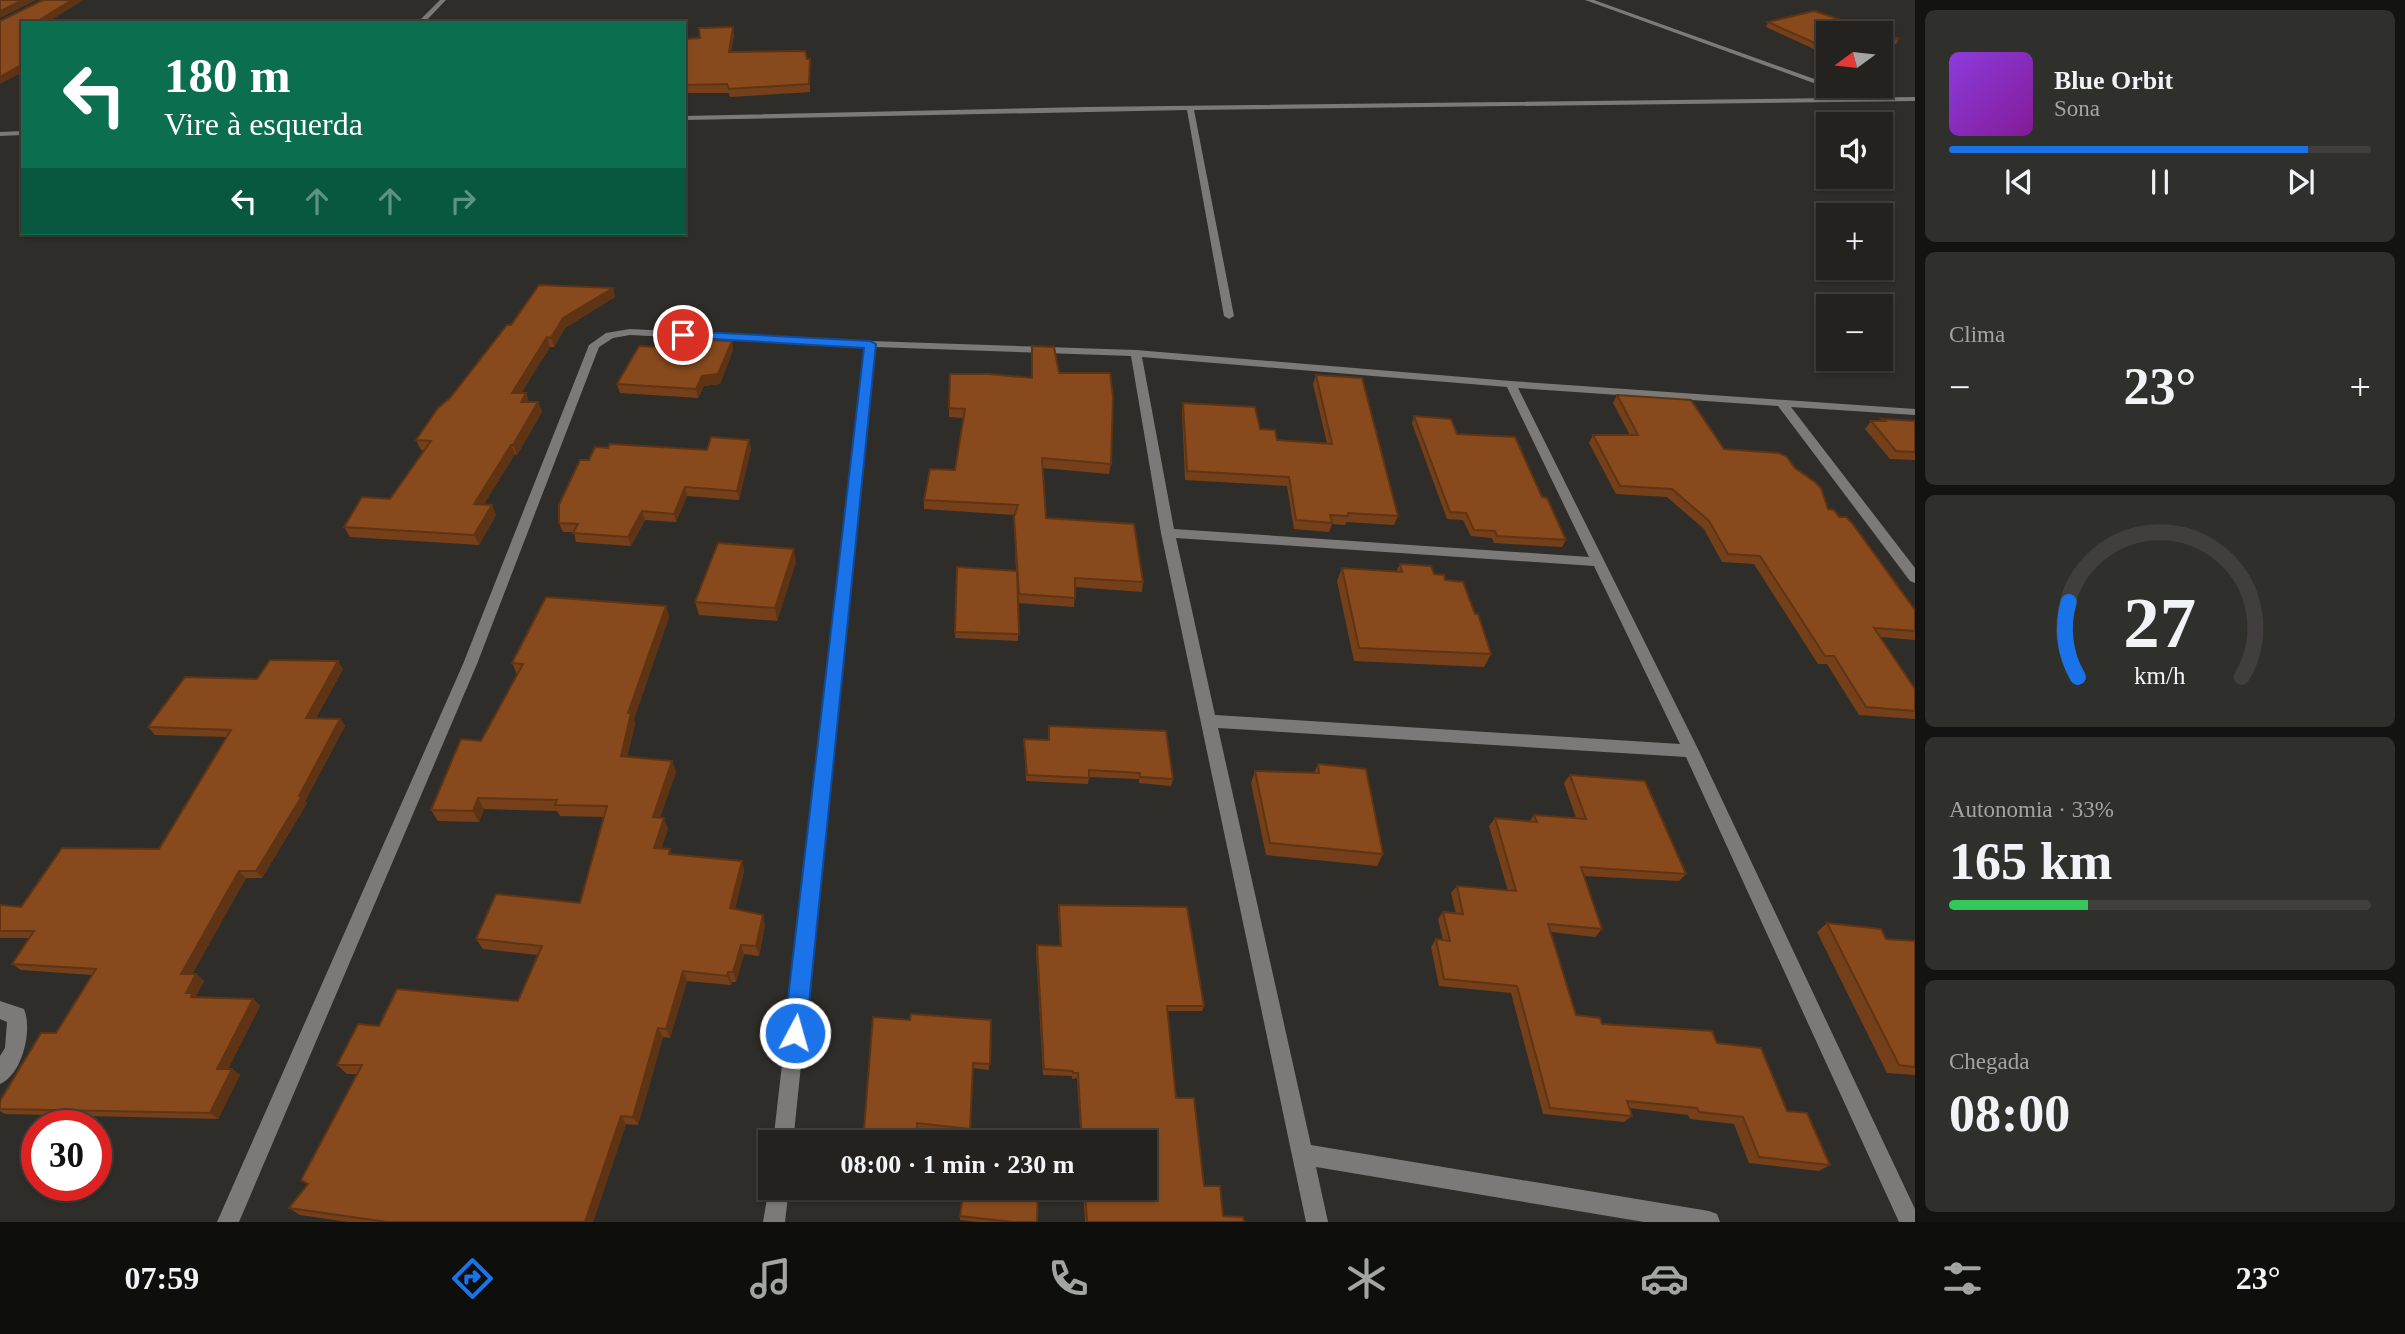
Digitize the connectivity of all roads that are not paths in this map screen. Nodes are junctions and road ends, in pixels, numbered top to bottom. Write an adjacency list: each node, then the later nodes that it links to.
1 (443, 0): 3 (street)
2 (1588, 0): 4 (street)
3 (422, 21)
4 (1867, 99): 5 (street); 6 (street)
5 (1915, 99)
6 (1190, 108): 7 (street); 10 (street)
7 (686, 118)
8 (21, 133): 9 (street)
9 (0, 134)
10 (1229, 316)
11 (870, 344): 12 (street); 23 (street); 26 (street)
12 (1136, 353): 13 (street); 16 (street)
13 (1511, 384): 14 (street); 17 (street)
14 (1781, 402): 15 (street); 18 (street)
15 (1915, 412)
16 (1168, 533): 17 (street); 19 (street)
17 (1598, 562): 20 (street)
18 (1915, 578)
19 (1208, 721): 20 (street); 24 (street)
20 (1692, 751): 30 (street)
21 (0, 1010): 22 (street)
22 (0, 1074)
23 (784, 1130)
24 (1303, 1154): 28 (street); 29 (street)
25 (777, 1200): 27 (street)
26 (228, 1222)
27 (774, 1222)
28 (1317, 1222)
29 (1709, 1222)
30 (1910, 1222)

